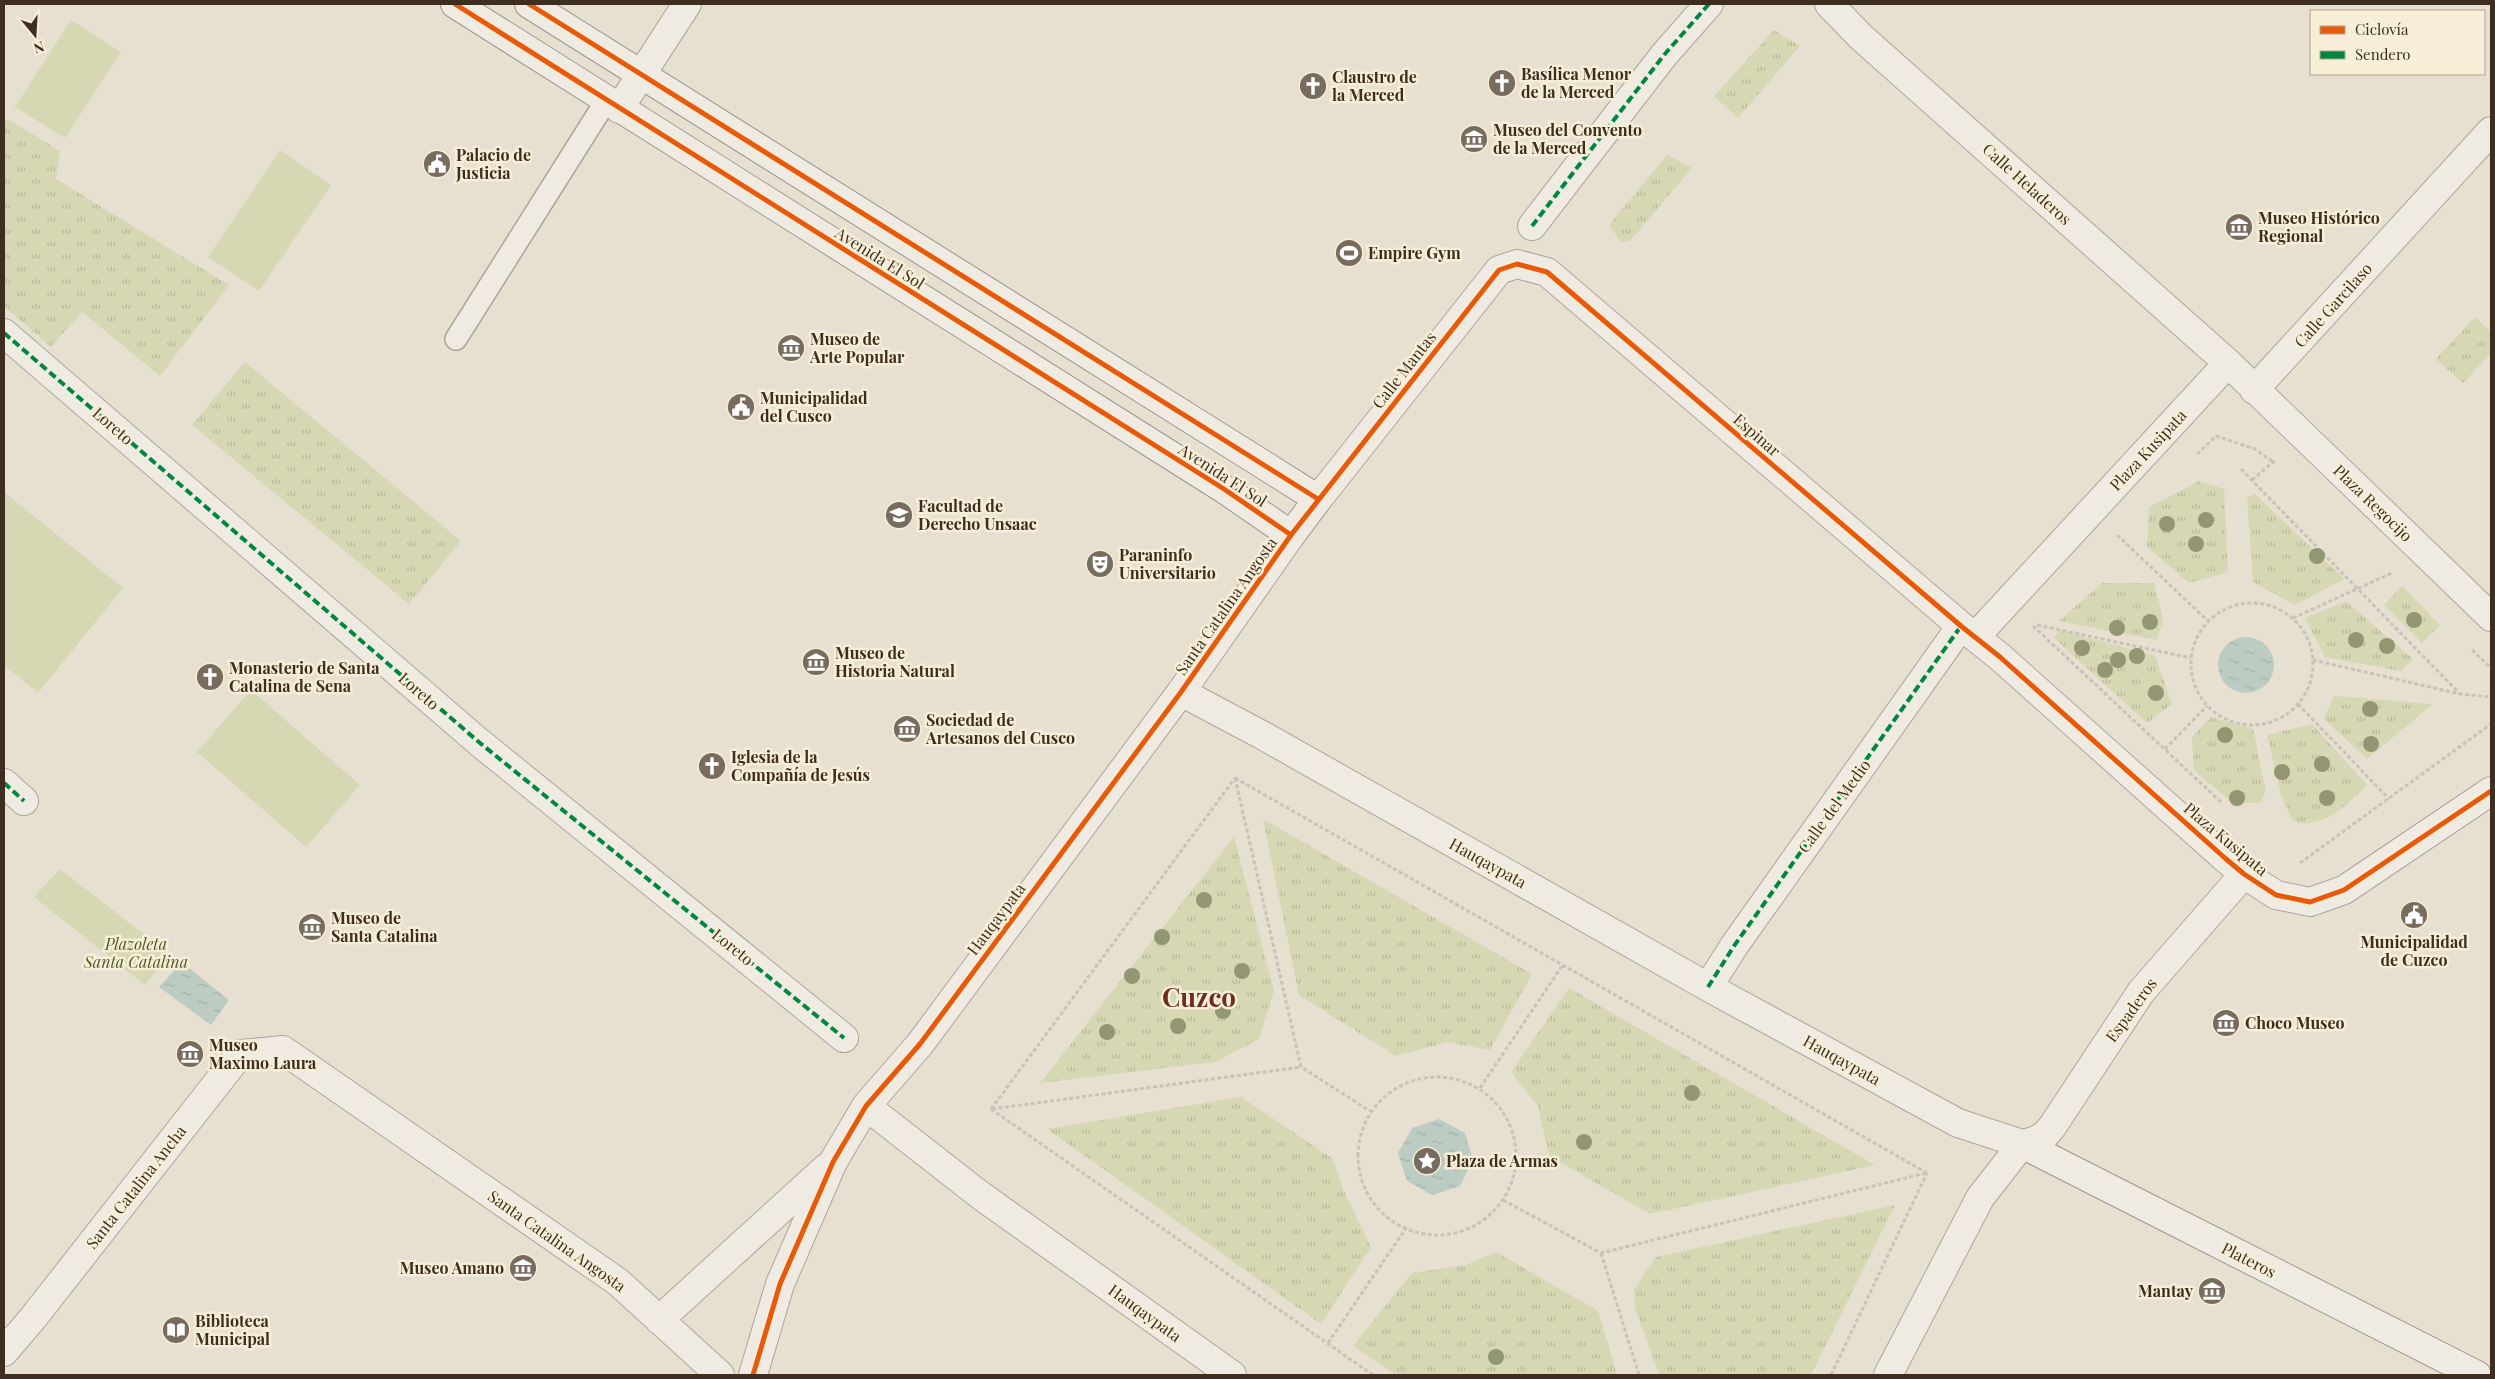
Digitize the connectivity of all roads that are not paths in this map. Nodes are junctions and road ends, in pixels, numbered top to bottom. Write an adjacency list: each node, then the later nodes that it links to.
1 (456, 4): 7 (street, Avenida El Sol)
2 (529, 4): 6 (street, Avenida El Sol)
3 (688, 4): 6 (street)
4 (1709, 4): 9 (street)
5 (1829, 4): 13 (street, Calle Heladeros)
6 (642, 74): 7 (street); 15 (street, Avenida El Sol)
7 (612, 105): 12 (lane); 16 (street, Avenida El Sol)
8 (2491, 131): 14 (street, Calle Garcilaso)
9 (1532, 226)
10 (1517, 264): 15 (street, Calle Mantas); 18 (street, Espinar)
11 (4, 333): 25 (street, Loreto)
12 (456, 339)
13 (2228, 363): 14 (street, Calle Heladeros); 18 (street, Plaza Kusipata)
14 (2254, 390): 17 (street, Plaza Regocijo)
15 (1318, 499): 16 (street, Calle Mantas)
16 (1291, 535): 19 (street, Santa Catalina Angosta)
17 (2491, 616)
18 (1968, 632): 23 (street, Plaza Kusipata); 24 (street, Calle del Medio)
19 (1181, 692): 24 (street, Hauqaypata); 27 (street, Hauqaypata)
20 (4, 783): 22 (street)
21 (2491, 791): 23 (street, Plaza Kusipata)
22 (24, 801)
23 (2244, 874): 28 (street, Espaderos)
24 (1708, 987): 28 (street, Hauqaypata)
25 (844, 1038)
26 (283, 1050): 30 (street, Santa Catalina Angosta); 31 (street, Santa Catalina Ancha)
27 (866, 1106): 29 (street, Hauqaypata); 34 (street, Hauqaypata)
28 (2022, 1144): 35 (street); 36 (street, Plateros)
29 (833, 1162): 30 (street); 33 (street)
30 (659, 1320): 32 (street, Santa Catalina Angosta)
31 (4, 1352)
32 (720, 1375)
33 (753, 1375)
34 (1232, 1375)
35 (1888, 1375)
36 (2477, 1375)

